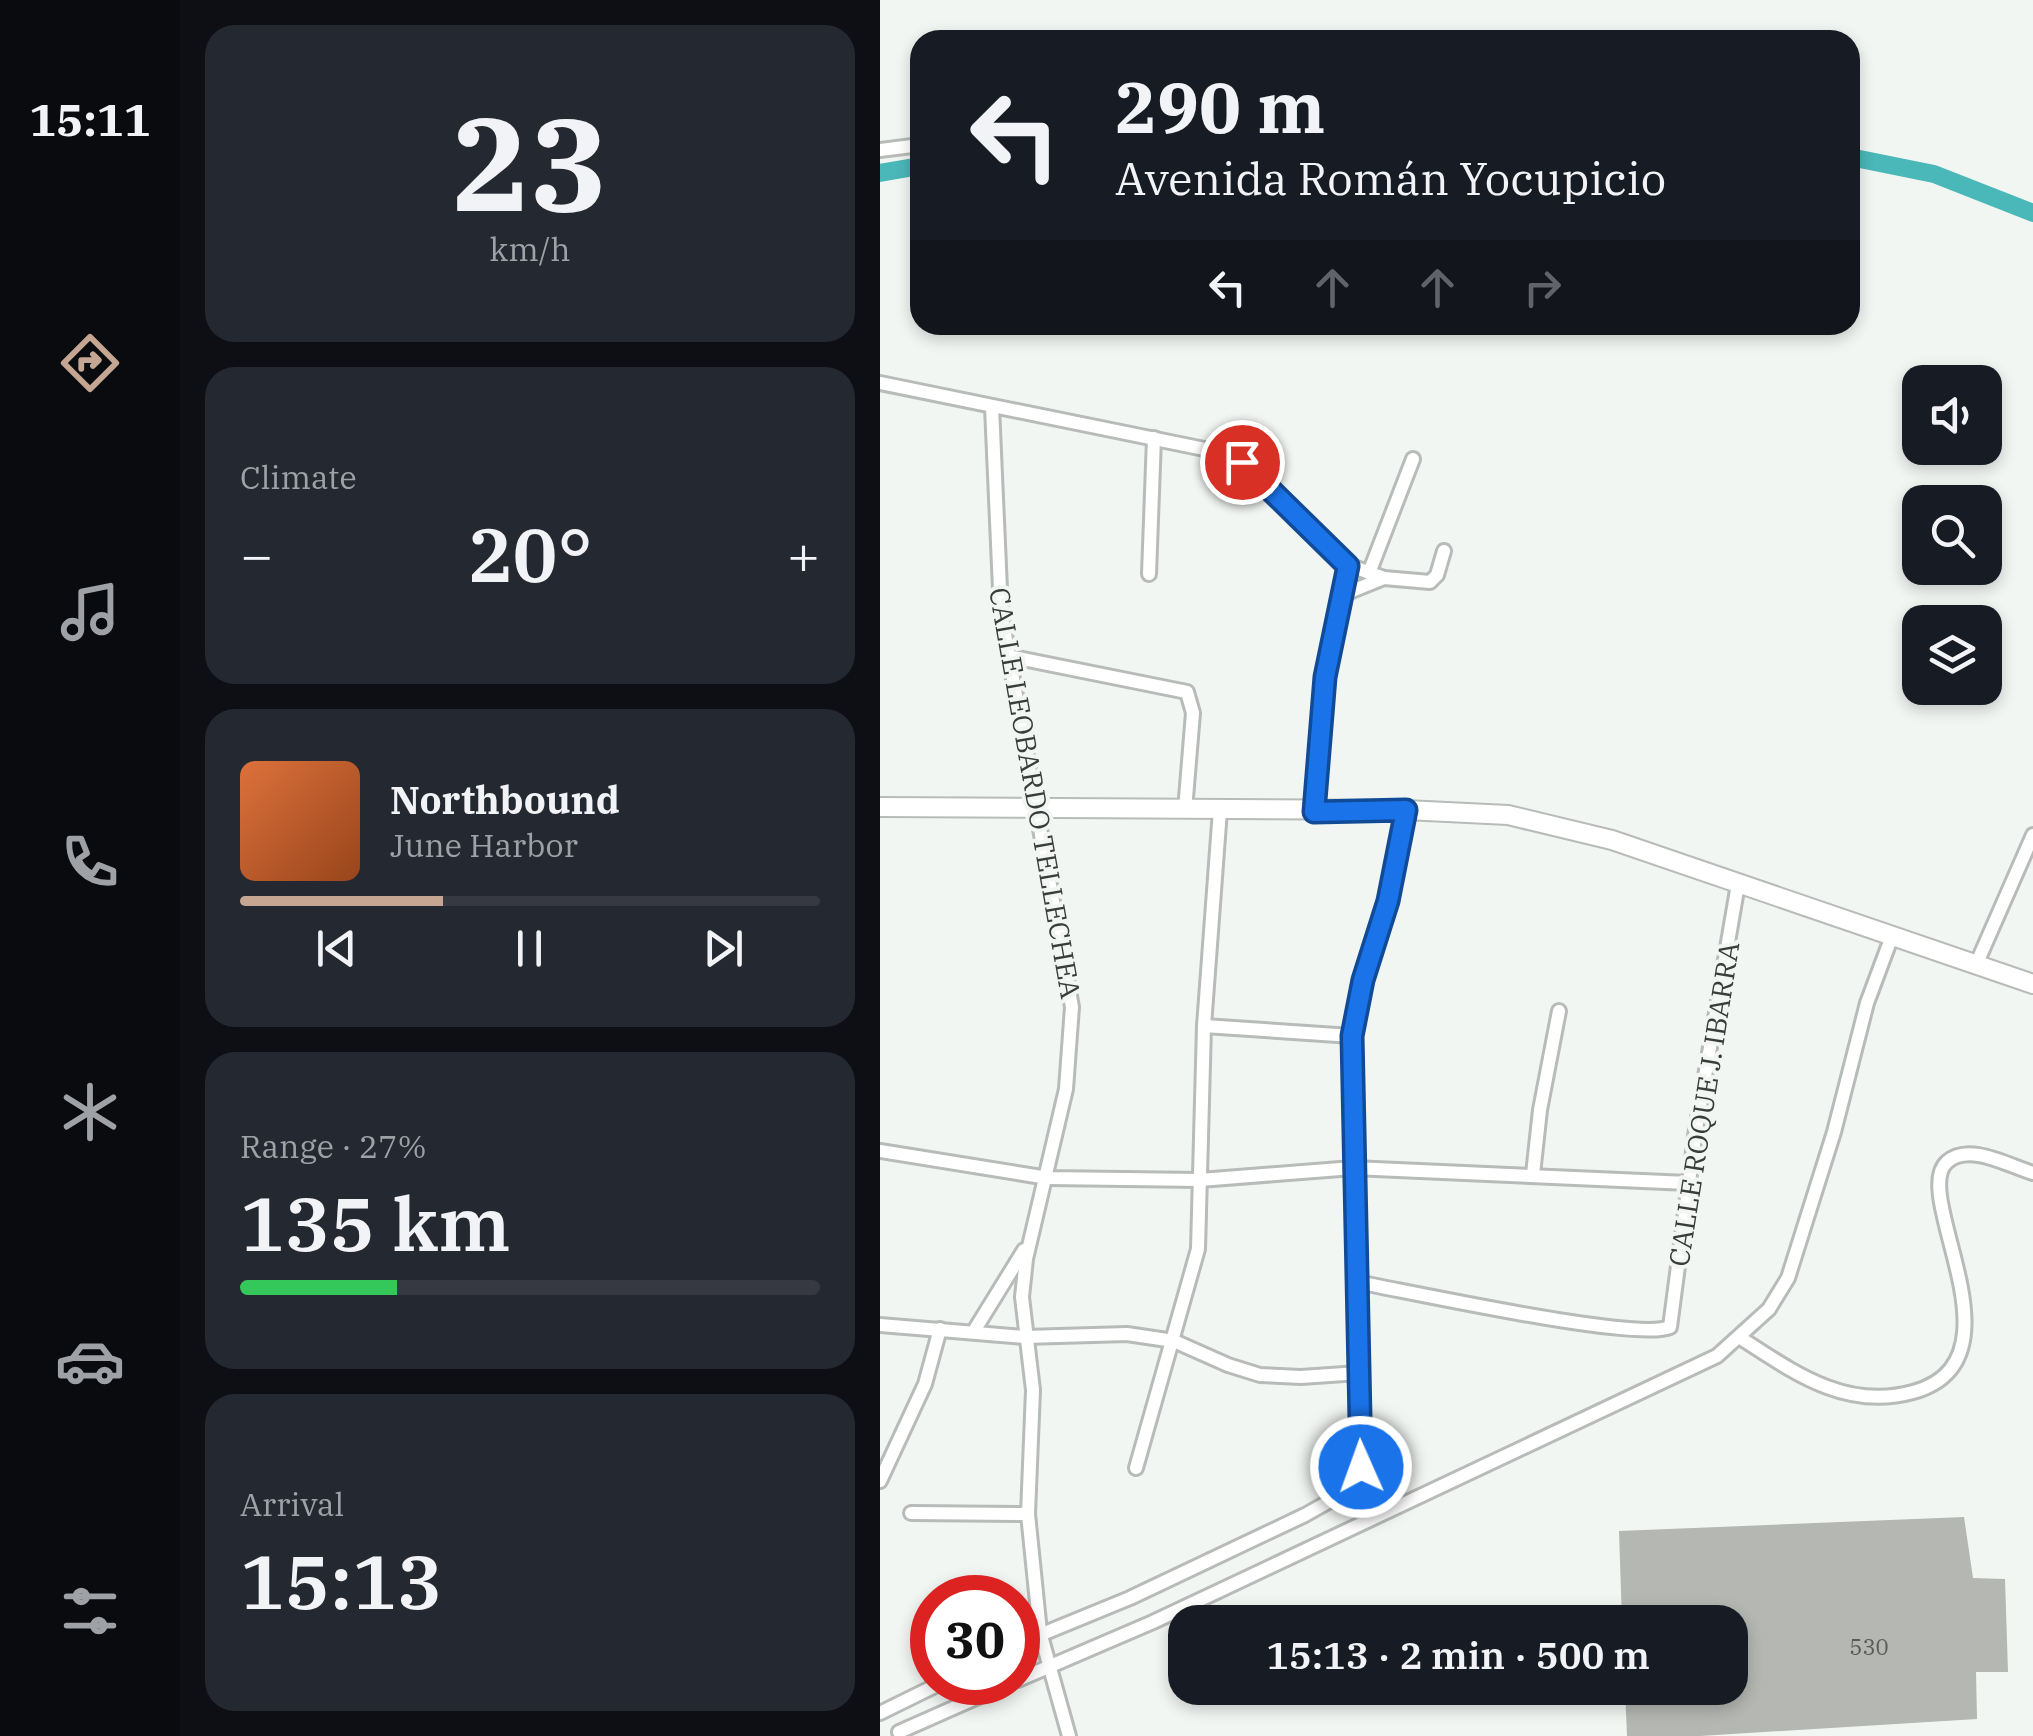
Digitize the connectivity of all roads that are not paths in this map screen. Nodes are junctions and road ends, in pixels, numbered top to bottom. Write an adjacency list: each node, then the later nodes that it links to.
1 (910, 146): 2 (street)
2 (880, 150)
3 (880, 383): 4 (street)
4 (992, 408): 5 (street); 13 (street, CALLE LEOBARDO TELLECHEA)
5 (1154, 438): 8 (street); 10 (street)
6 (1413, 459): 9 (street)
7 (1444, 551): 11 (street)
8 (1348, 566): 9 (street); 12 (street)
9 (1369, 573): 11 (street)
10 (1148, 574)
11 (1384, 578): 12 (street)
12 (1342, 595): 19 (street)
13 (1008, 656): 15 (street, CALLE LEOBARDO TELLECHEA); 16 (street)
14 (880, 807): 15 (street)
15 (1035, 809): 16 (street); 32 (street, CALLE LEOBARDO TELLECHEA)
16 (1185, 810): 17 (street)
17 (1220, 810): 19 (street); 26 (street)
18 (1406, 810): 19 (street); 21 (street); 27 (street)
19 (1314, 812)
20 (2033, 834): 23 (street)
21 (1738, 884): 22 (street); 34 (street, CALLE ROQUE J. IBARRA)
22 (1888, 935): 23 (street); 40 (street)
23 (1976, 965): 24 (street)
24 (2033, 984)
25 (1559, 1011): 31 (street)
26 (1204, 1026): 27 (street); 33 (street)
27 (1352, 1036): 29 (street)
28 (880, 1151): 32 (street)
29 (1353, 1168): 31 (street); 33 (street); 36 (street)
30 (2033, 1173): 40 (street)
31 (1533, 1174): 34 (street)
32 (1048, 1178): 33 (street); 35 (street, CALLE LEOBARDO TELLECHEA)
33 (1200, 1180): 42 (street)
34 (1688, 1183): 36 (street, CALLE ROQUE J. IBARRA)
35 (1033, 1235): 39 (street, CALLE LEOBARDO TELLECHEA); 41 (street, CALLE LEOBARDO TELLECHEA)
36 (1356, 1282): 43 (street)
37 (880, 1325): 38 (street)
38 (940, 1329): 39 (street); 45 (street)
39 (974, 1331): 41 (street)
40 (1739, 1336): 51 (street)
41 (1025, 1337): 42 (street); 49 (street, CALLE LEOBARDO TELLECHEA)
42 (1174, 1341): 43 (street); 46 (street)
43 (1358, 1373): 50 (street)
44 (880, 1438): 45 (street)
45 (898, 1440): 47 (street)
46 (1136, 1468)
47 (880, 1480)
48 (911, 1513): 49 (street)
49 (1028, 1514): 50 (street, CALLE LEOBARDO TELLECHEA)
50 (1041, 1636): 51 (street, CALLE LEOBARDO TELLECHEA)
51 (1046, 1663): 52 (street); 57 (street, CALLE LEOBARDO TELLECHEA)
52 (1040, 1666)
53 (910, 1698): 55 (street)
54 (960, 1705): 56 (street)
55 (880, 1713)
56 (899, 1732)
57 (1068, 1736)

